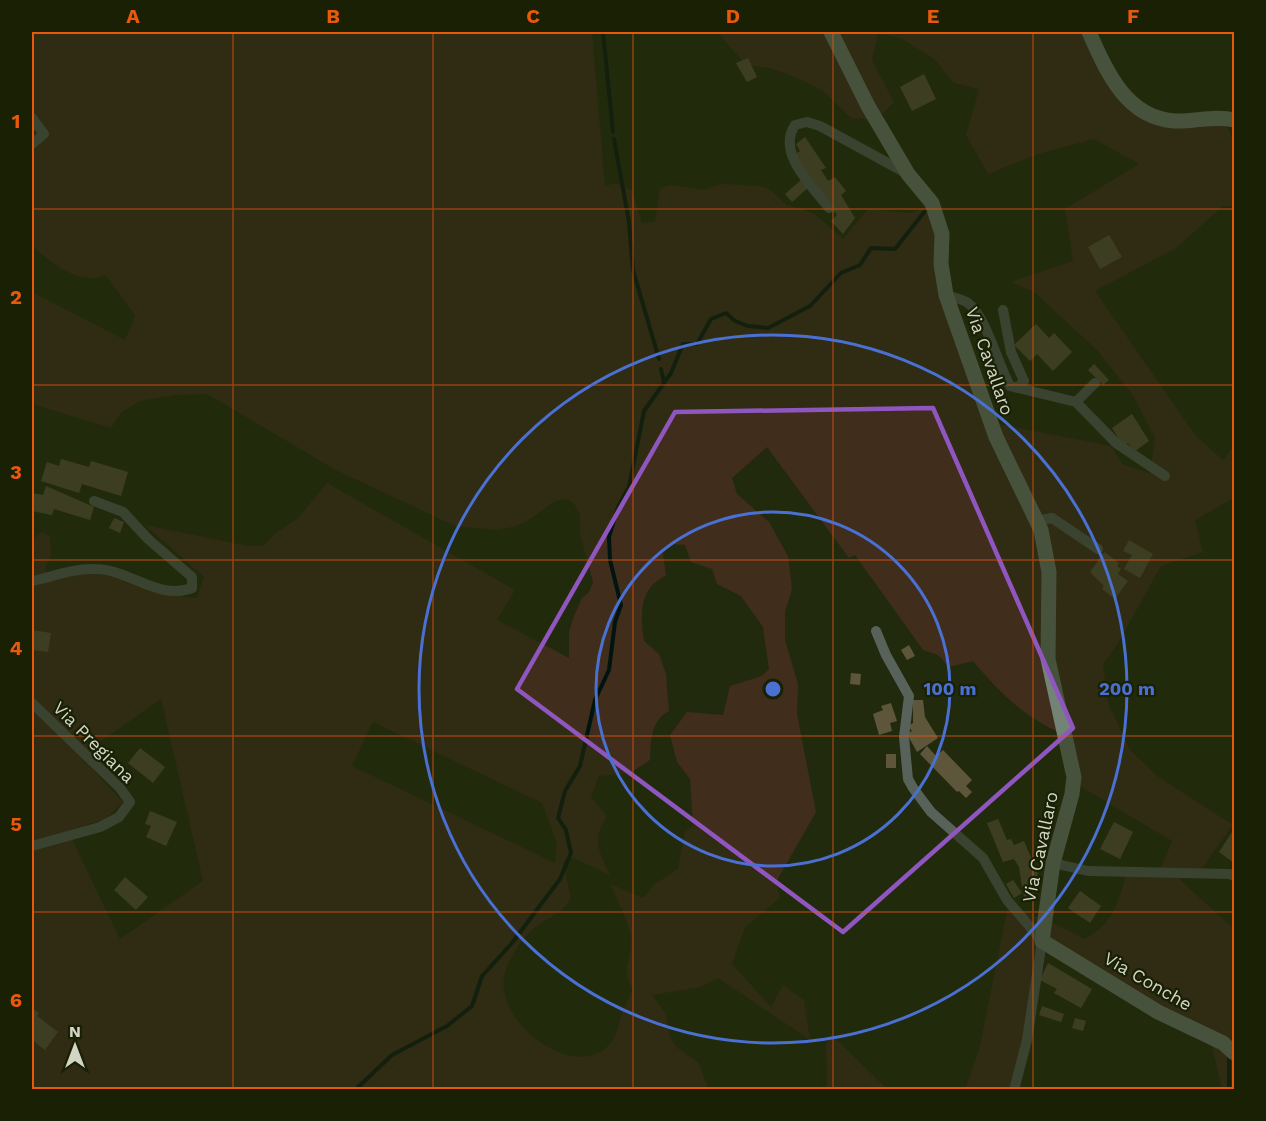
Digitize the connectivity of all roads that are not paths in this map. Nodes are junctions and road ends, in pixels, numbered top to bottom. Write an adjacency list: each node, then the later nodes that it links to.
1 (831, 32): 6 (street, Via Cavallaro)
2 (1089, 32): 4 (street)
3 (32, 118): 5 (street)
4 (1234, 120)
5 (32, 144)
6 (909, 174): 7 (street, Via Cavallaro); 8 (street, Via Cavallaro)
7 (829, 208)
8 (946, 295): 11 (street); 15 (street, Via Cavallaro)
9 (1003, 310): 11 (street)
10 (1095, 383): 12 (street)
11 (1017, 388): 12 (street)
12 (1076, 402): 13 (street)
13 (1165, 476)
14 (94, 501): 17 (street)
15 (1036, 521): 16 (street); 21 (street, Via Cavallaro)
16 (1098, 549)
17 (32, 581)
18 (876, 632): 23 (street, Via Cavallaro)
19 (32, 703): 20 (street, Via Pregiana)
20 (32, 846)
21 (1053, 863): 22 (street); 23 (street, Via Cavallaro)
22 (1234, 876)
23 (1042, 941): 24 (street, Via Conche); 25 (street)
24 (1234, 1053)
25 (1014, 1089)

